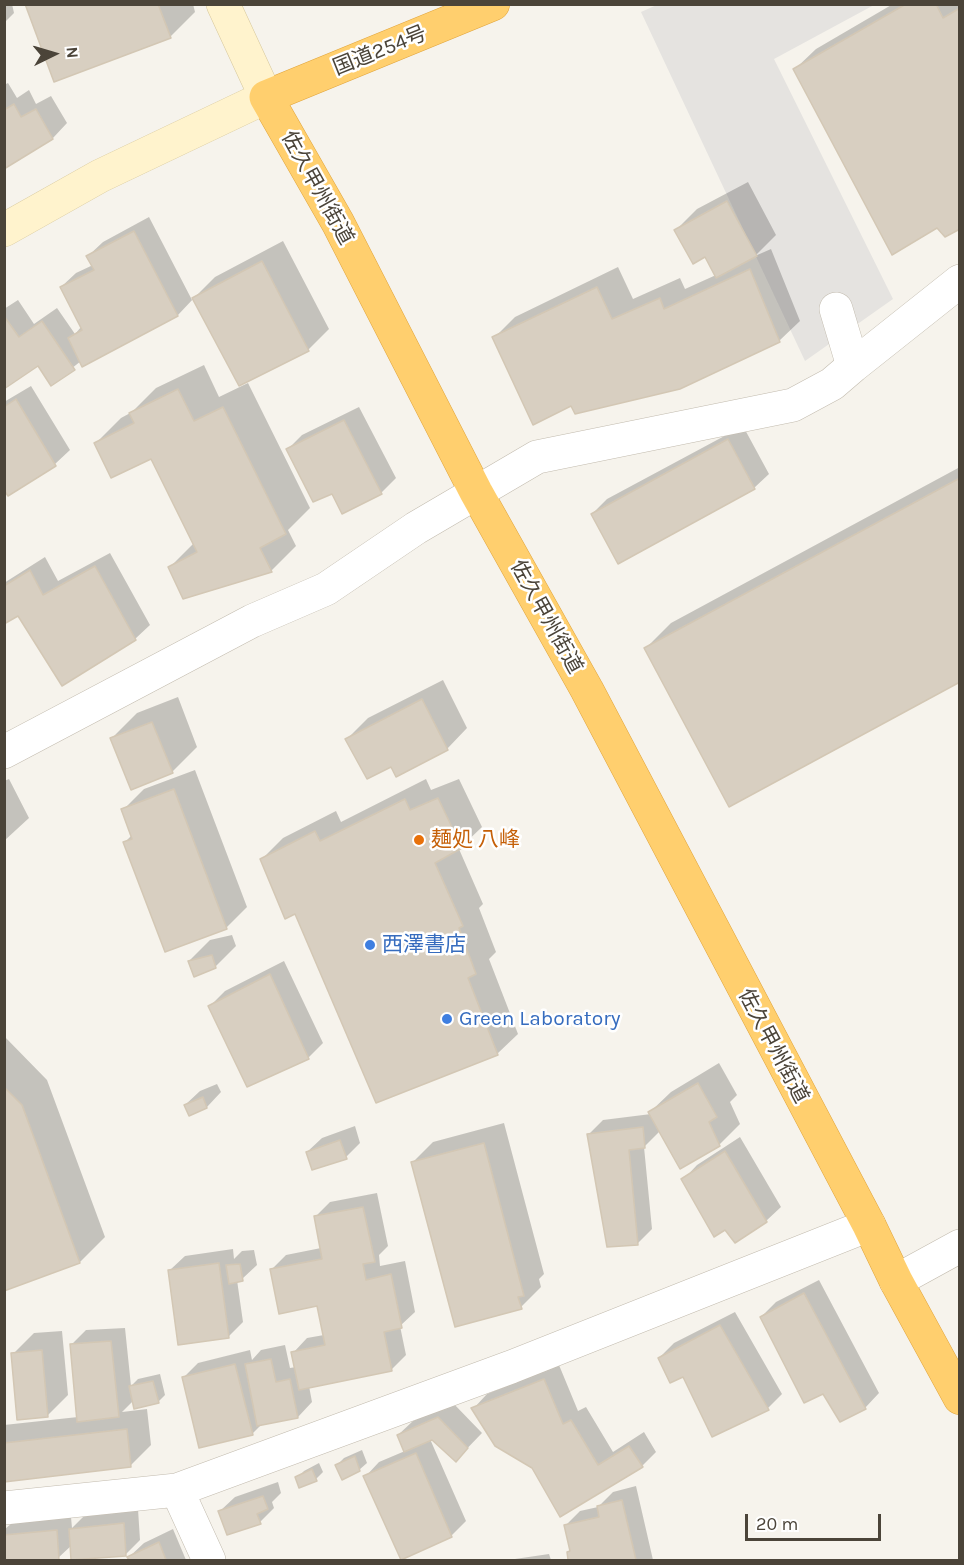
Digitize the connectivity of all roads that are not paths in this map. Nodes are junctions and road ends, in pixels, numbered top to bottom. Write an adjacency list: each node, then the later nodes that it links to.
1 (223, 4): 3 (main road)
2 (494, 4): 3 (highway, 国道254号)
3 (266, 97): 4 (main road); 8 (highway, 佐久甲州街道)
4 (4, 230)
5 (960, 281): 7 (street)
6 (837, 309): 7 (street)
7 (853, 366): 8 (street)
8 (476, 492): 9 (street); 10 (highway, 佐久甲州街道)
9 (4, 752)
10 (869, 1225): 12 (highway, 佐久甲州街道); 14 (street)
11 (960, 1246): 12 (street)
12 (896, 1281): 13 (highway, 佐久甲州街道)
13 (960, 1398)
14 (177, 1490): 15 (street); 16 (street)
15 (4, 1508)
16 (209, 1560)

